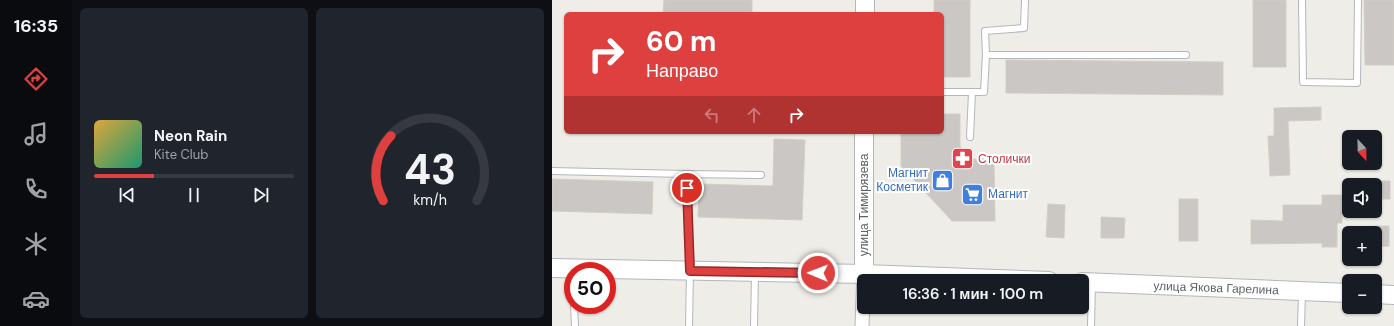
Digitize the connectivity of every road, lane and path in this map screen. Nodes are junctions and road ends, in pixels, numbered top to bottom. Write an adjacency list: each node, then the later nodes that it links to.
1 (865, 0): 5 (main road)
2 (1025, 0): 6 (lane)
3 (1302, 0): 4 (lane)
4 (1358, 0)
5 (865, 12)
6 (986, 55): 7 (lane); 9 (lane)
7 (1186, 55)
8 (944, 92): 9 (lane)
9 (972, 92): 11 (lane)
10 (864, 134): 20 (main road, улица Тимирязева)
11 (970, 137)
12 (552, 172): 13 (lane)
13 (686, 174): 14 (lane); 18 (lane)
14 (761, 175)
15 (552, 268): 16 (main road)
16 (564, 269)
17 (616, 270): 18 (main road)
18 (690, 271): 19 (main road); 30 (lane)
19 (755, 272): 20 (main road); 31 (lane)
20 (864, 274)
21 (1089, 282): 22 (main road, улица Якова Гарелина)
22 (1302, 291): 23 (main road, улица Якова Гарелина); 34 (lane)
23 (1342, 293)
24 (1382, 294): 25 (main road)
25 (1394, 294)
26 (1089, 304): 33 (lane)
27 (574, 314): 29 (lane)
28 (862, 314): 32 (street, улица Тимирязева)
29 (575, 326)
30 (689, 326)
31 (754, 326)
32 (862, 326)
33 (1091, 326)
34 (1301, 326)

